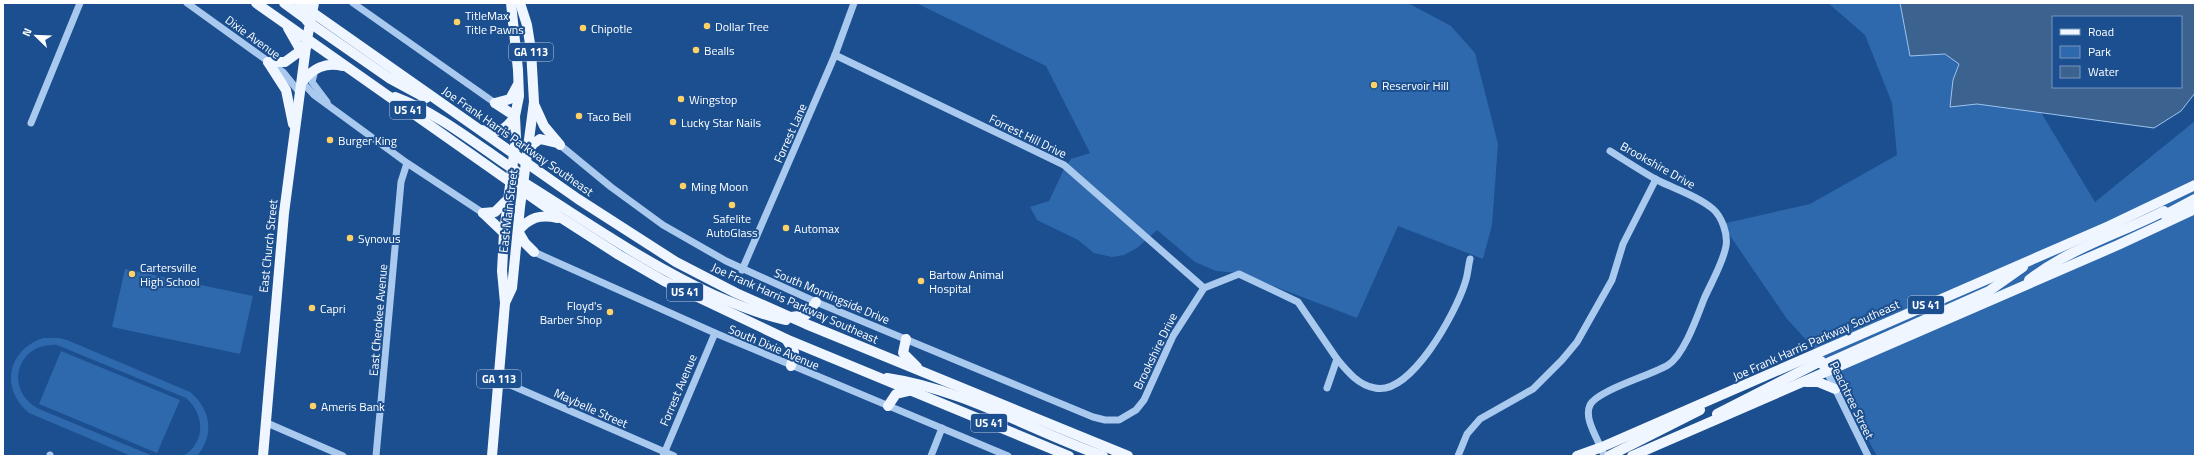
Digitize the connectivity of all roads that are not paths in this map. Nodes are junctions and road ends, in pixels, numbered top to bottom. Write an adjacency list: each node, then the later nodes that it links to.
1 (80, 3): 24 (street)
2 (188, 3): 12 (street, Dixie Avenue)
3 (256, 3): 10 (main road, US 41)
4 (284, 3): 9 (main road, Joe Frank Harris Parkway Southeast)
5 (353, 3): 20 (street)
6 (511, 3): 15 (main road, East Main Street / GA 113)
7 (520, 3): 21 (main road, East Main Street / GA 113)
8 (854, 3): 11 (street, Forrest Lane)
9 (308, 13): 10 (main road, East Church Street); 25 (main road, Joe Frank Harris Parkway Southeast / US 41)
10 (305, 49): 12 (main road); 13 (main road, US 41); 16 (main road, East Church Street)
11 (836, 55): 49 (street, Forrest Lane); 50 (street, Forrest Hill Drive)
12 (268, 62): 19 (street, Dixie Avenue); 26 (main road)
13 (345, 66): 14 (main road); 17 (main road, US 41)
14 (315, 69): 16 (main road); 22 (street)
15 (519, 81): 20 (main road); 23 (main road, East Main Street / GA 113)
16 (302, 82): 18 (street); 19 (main road, East Church Street)
17 (385, 94): 33 (main road); 35 (main road, US 41)
18 (314, 95): 19 (street); 22 (street)
19 (300, 97): 26 (main road, East Church Street)
20 (495, 102): 23 (main road)
21 (534, 102): 27 (main road); 28 (main road, East Main Street / GA 113)
22 (330, 107): 32 (street)
23 (515, 116): 25 (main road); 30 (main road, East Main Street / GA 113)
24 (31, 123)
25 (479, 130): 30 (main road, Joe Frank Harris Parkway Southeast / US 41)
26 (295, 134): 71 (main road, East Church Street)
27 (560, 145): 28 (main road); 49 (street, South Morningside Drive)
28 (529, 150): 31 (main road, East Main Street / GA 113)
29 (1610, 151): 34 (street, Brookshire Drive)
30 (514, 154): 31 (main road, Joe Frank Harris Parkway Southeast / US 41); 33 (main road, East Main Street / GA 113)
31 (527, 162): 36 (main road, East Main Street / GA 113); 53 (main road, Joe Frank Harris Parkway Southeast / US 41)
32 (407, 163): 41 (street); 80 (street, East Cherokee Avenue)
33 (511, 168): 35 (main road, East Main Street / GA 113); 36 (main road)
34 (1656, 179): 74 (street, Brookshire Drive); 87 (street)
35 (509, 182): 36 (main road, US 41); 39 (main road, East Main Street / GA 113)
36 (523, 183): 43 (main road, US 41); 44 (main road, East Main Street / GA 113); 54 (main road)
37 (2195, 185): 42 (main road, Joe Frank Harris Parkway Southeast / US 41)
38 (2195, 199): 42 (main road)
39 (506, 201): 41 (main road); 45 (main road, East Main Street / GA 113)
40 (2195, 209): 42 (main road, Joe Frank Harris Parkway Southeast / US 41)
41 (483, 213): 45 (main road)
42 (2164, 213): 59 (main road, Joe Frank Harris Parkway Southeast / US 41); 59 (main road, Joe Frank Harris Parkway Southeast / US 41)
43 (562, 219): 44 (main road); 56 (main road, US 41)
44 (518, 231): 46 (main road); 48 (main road, East Main Street / GA 113)
45 (504, 232): 52 (main road, East Main Street / GA 113)
46 (534, 252): 48 (main road); 55 (street, South Dixie Avenue)
47 (1470, 259): 58 (street)
48 (515, 263): 52 (main road, East Main Street / GA 113)
49 (742, 270): 51 (street, South Morningside Drive)
50 (1204, 288): 58 (street); 70 (street, Brookshire Drive)
51 (816, 302): 53 (main road); 57 (street, South Morningside Drive)
52 (505, 303): 63 (main road, East Main Street / GA 113)
53 (790, 317): 54 (main road, Joe Frank Harris Parkway Southeast / US 41)
54 (806, 324): 61 (main road, Joe Frank Harris Parkway Southeast / US 41)
55 (715, 333): 60 (street, South Dixie Avenue); 76 (street, Forrest Avenue)
56 (786, 339): 60 (main road); 62 (main road, US 41)
57 (906, 339): 61 (main road); 70 (street, South Morningside Drive)
58 (1336, 359): 65 (street)
59 (1822, 363): 64 (main road, Joe Frank Harris Parkway Southeast / US 41); 66 (street, Peachtree Street); 68 (main road, Joe Frank Harris Parkway Southeast / US 41); 73 (main road)
60 (791, 366): 69 (street, South Dixie Avenue)
61 (926, 374): 77 (main road, Joe Frank Harris Parkway Southeast / US 41)
62 (873, 376): 67 (main road, US 41); 86 (main road)
63 (499, 380): 76 (street, Maybelle Street); 81 (main road, East Main Street / GA 113)
64 (1804, 382): 66 (main road); 73 (main road, Joe Frank Harris Parkway Southeast / US 41)
65 (1327, 388)
66 (1835, 389): 91 (street, Peachtree Street)
67 (909, 391): 69 (main road); 85 (main road, US 41)
68 (1718, 397): 74 (main road, Joe Frank Harris Parkway Southeast / US 41); 89 (main road)
69 (888, 406): 72 (street, South Dixie Avenue)
70 (1119, 420)
71 (266, 423): 78 (main road, East Church Street); 79 (street)
72 (942, 428): 83 (street); 84 (street, South Dixie Avenue)
73 (1694, 430): 75 (main road, Joe Frank Harris Parkway Southeast / US 41)
74 (1601, 453): 88 (main road, Joe Frank Harris Parkway Southeast / US 41)
75 (1642, 453): 90 (main road, Joe Frank Harris Parkway Southeast / US 41)
76 (663, 454): 82 (street, Maybelle Street)
77 (1122, 455)
78 (263, 456)
79 (343, 456)
80 (376, 456)
81 (492, 456)
82 (674, 456)
83 (931, 456)
84 (1008, 456)
85 (1069, 456)
86 (1103, 456)
87 (1458, 456)
88 (1577, 456)
89 (1609, 456)
90 (1632, 456)
91 (1868, 456)

